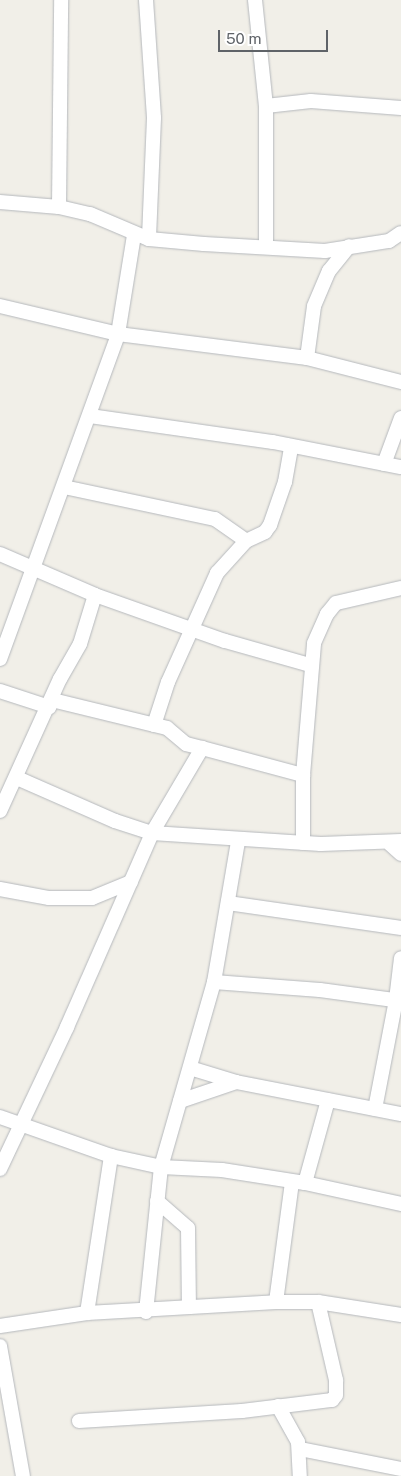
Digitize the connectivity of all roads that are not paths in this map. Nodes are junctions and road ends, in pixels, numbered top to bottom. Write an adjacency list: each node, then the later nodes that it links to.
1 (61, 0): 7 (street)
2 (146, 0): 10 (street)
3 (255, 0): 4 (street)
4 (266, 106): 5 (street); 11 (street)
5 (401, 108)
6 (0, 202): 7 (street)
7 (58, 207): 9 (street)
8 (401, 232): 12 (street)
9 (134, 235): 10 (street); 14 (street)
10 (150, 239): 11 (street)
11 (266, 246): 12 (street)
12 (349, 246): 15 (street)
13 (0, 306): 14 (street)
14 (118, 334): 15 (street); 17 (street)
15 (307, 358): 16 (street)
16 (401, 382)
17 (90, 416): 19 (street); 22 (street)
18 (401, 418): 20 (street)
19 (291, 447): 20 (street); 23 (street)
20 (384, 464): 21 (street)
21 (401, 468)
22 (64, 487): 23 (street); 25 (street)
23 (246, 541): 28 (street)
24 (0, 554): 25 (street)
25 (34, 568): 27 (street); 29 (street)
26 (401, 588): 30 (street)
27 (95, 595): 28 (street); 32 (street)
28 (193, 629): 30 (street); 33 (street)
29 (0, 659)
30 (310, 665): 35 (street)
31 (0, 691): 32 (street)
32 (50, 704): 33 (street); 36 (street)
33 (154, 725): 34 (street)
34 (202, 748): 35 (street); 39 (street)
35 (303, 775): 41 (street)
36 (18, 778): 37 (street); 39 (street)
37 (4, 796): 38 (street)
38 (0, 811)
39 (152, 833): 40 (street); 44 (street)
40 (238, 841): 41 (street); 46 (street)
41 (303, 843): 42 (street)
42 (395, 843): 43 (street)
43 (401, 854)
44 (131, 882): 45 (street); 58 (street)
45 (0, 889)
46 (228, 903): 47 (street); 49 (street)
47 (401, 928)
48 (401, 958): 50 (street)
49 (214, 982): 50 (street); 51 (street)
50 (399, 1001): 55 (street)
51 (190, 1068): 52 (street); 54 (street)
52 (236, 1082): 53 (street); 54 (street)
53 (328, 1100): 55 (street); 62 (street)
54 (180, 1101): 60 (street)
55 (375, 1109): 56 (street)
56 (401, 1114)
57 (0, 1117): 58 (street)
58 (21, 1126): 59 (street); 61 (street)
59 (111, 1156): 60 (street); 69 (street)
60 (161, 1167): 62 (street); 63 (street)
61 (0, 1169)
62 (298, 1182): 64 (street); 65 (street)
63 (158, 1201): 67 (street); 68 (street)
64 (401, 1204)
65 (276, 1302): 66 (street); 67 (street)
66 (318, 1302): 70 (street); 73 (street)
67 (189, 1307): 68 (street)
68 (146, 1312): 69 (street)
69 (87, 1313): 71 (street)
70 (401, 1315)
71 (0, 1326)
72 (0, 1346): 78 (street)
73 (278, 1406): 74 (street); 75 (street)
74 (79, 1421)
75 (300, 1449): 77 (street); 79 (street)
76 (401, 1469): 77 (street)
77 (384, 1470)
78 (23, 1476)
79 (300, 1476)

